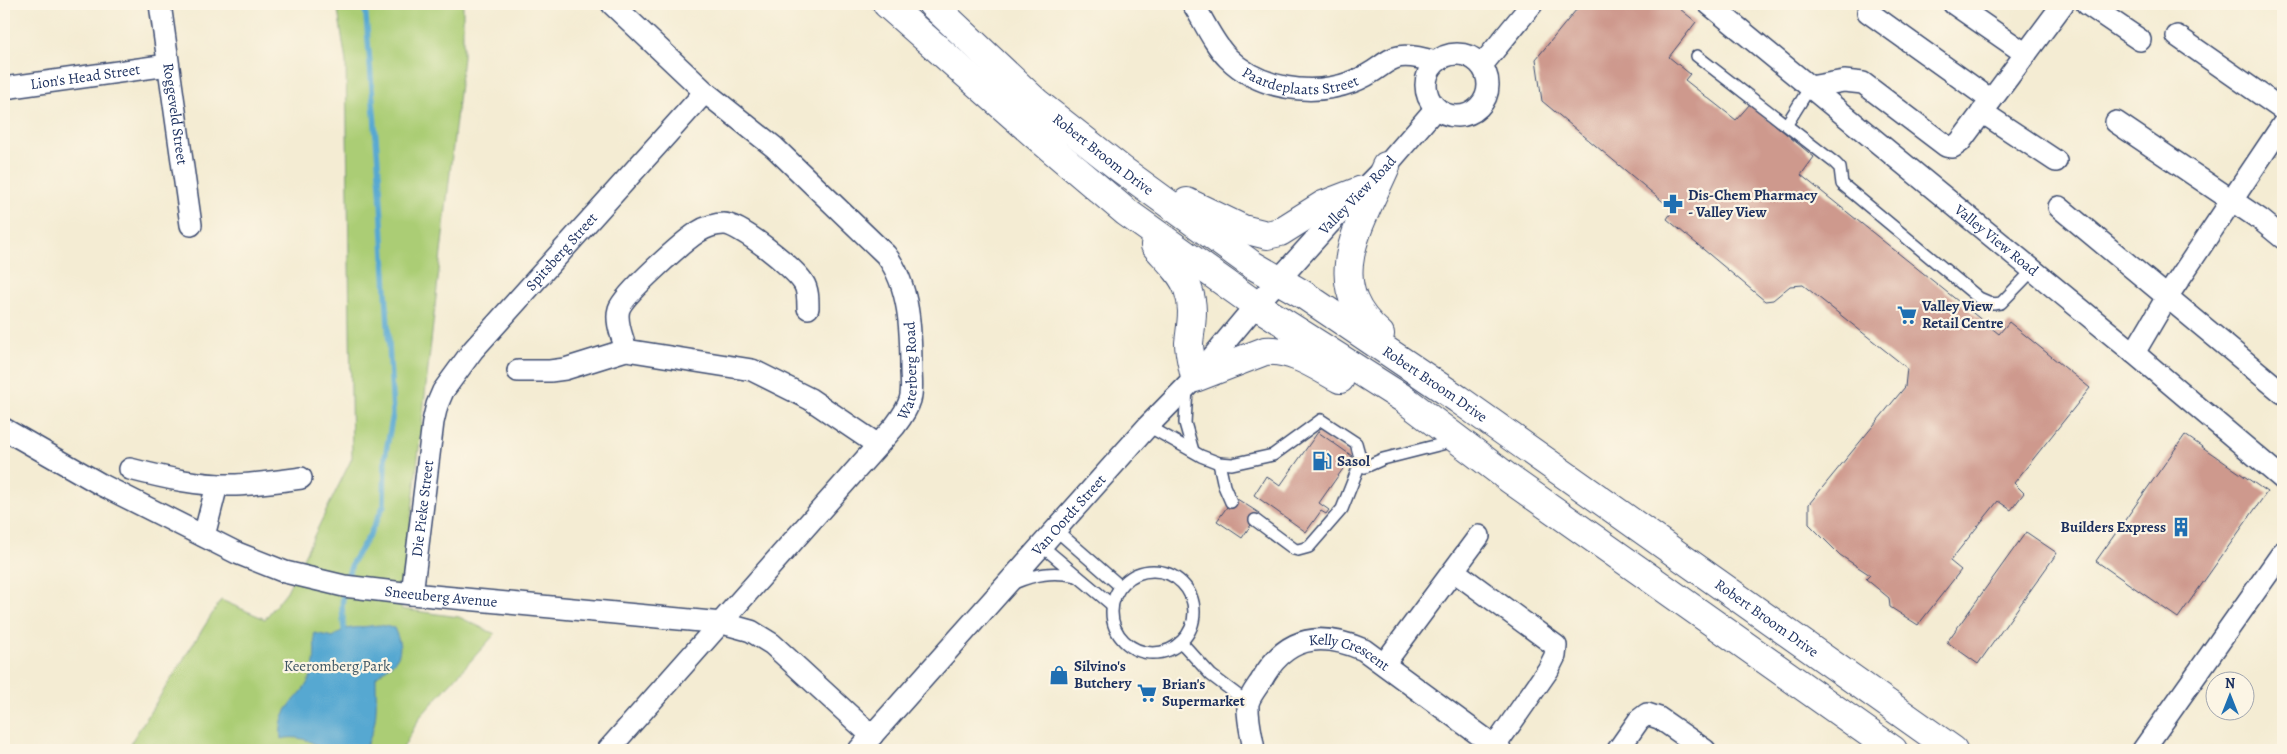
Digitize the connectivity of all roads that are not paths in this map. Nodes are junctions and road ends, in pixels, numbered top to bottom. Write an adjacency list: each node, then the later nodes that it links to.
1 (160, 4): 17 (street, Roggeveld Street)
2 (612, 4): 21 (street, Waterberg Road)
3 (887, 4): 34 (street, Robert Broom Drive)
4 (932, 4): 30 (street, Robert Broom Drive)
5 (1193, 4): 16 (street, Paardeplaats Street)
6 (1532, 4): 18 (street)
7 (1709, 4): 19 (street, Valley View Road)
8 (1954, 4): 14 (street)
9 (2063, 4): 14 (street)
10 (2087, 4): 13 (street)
11 (1868, 12): 22 (street)
12 (2177, 36): 24 (street)
13 (2140, 40)
14 (2026, 54): 22 (street)
15 (1697, 56): 26 (lane)
16 (1435, 62): 18 (street); 23 (street)
17 (168, 65): 20 (street, Lion's Head Street); 35 (street, Roggeveld Street)
18 (1482, 65): 23 (street)
19 (1810, 87): 22 (street); 26 (lane); 37 (street, Valley View Road)
20 (4, 88)
21 (705, 92): 49 (street, Spitsberg Street); 53 (street, Waterberg Road)
22 (1987, 106): 28 (street)
23 (1436, 108): 29 (street, Valley View Road)
24 (2283, 110)
25 (2116, 122): 32 (street)
26 (1787, 124): 37 (lane)
27 (2283, 124): 32 (street)
28 (2056, 161)
29 (1386, 166): 31 (street, Valley View Road); 47 (street)
30 (1121, 169): 31 (street); 38 (street, Robert Broom Drive)
31 (1362, 190): 38 (street, Valley View Road)
32 (2231, 200): 36 (street); 39 (street)
33 (2059, 207): 39 (street)
34 (1126, 212): 40 (street, Robert Broom Drive); 45 (street)
35 (191, 225)
36 (2283, 238)
37 (2033, 270): 43 (street, Valley View Road)
38 (1279, 281): 40 (street, Van Oordt Street); 47 (street, Robert Broom Drive)
39 (2168, 297): 43 (street); 46 (street)
40 (1256, 305): 45 (street, Van Oordt Street); 48 (street, Robert Broom Drive)
41 (808, 308): 42 (street)
42 (626, 350): 44 (street); 53 (street)
43 (2134, 353): 59 (street, Valley View Road)
44 (518, 371)
45 (1191, 382): 48 (street); 50 (street, Van Oordt Street); 54 (lane)
46 (2283, 393)
47 (1458, 399): 80 (street, Robert Broom Drive)
48 (1404, 400): 52 (street, Robert Broom Drive)
49 (433, 422): 72 (street, Die Pieke Street)
50 (1148, 426): 54 (lane); 63 (street, Van Oordt Street)
51 (4, 429): 64 (street, Sneeuberg Avenue)
52 (1456, 440): 55 (lane); 85 (street, Robert Broom Drive)
53 (878, 445): 74 (street, Waterberg Road)
54 (1193, 451): 56 (lane)
55 (1360, 461): 56 (lane); 62 (lane)
56 (1219, 463): 61 (lane)
57 (130, 469): 60 (street)
58 (301, 478): 60 (street)
59 (2283, 480)
60 (217, 485): 64 (street)
61 (1231, 502)
62 (1255, 520)
63 (1056, 530): 66 (street, Van Oordt Street); 71 (lane)
64 (204, 536): 72 (street, Sneeuberg Avenue)
65 (1479, 536): 68 (street)
66 (1042, 546): 69 (lane); 70 (street, Van Oordt Street)
67 (2283, 552): 86 (street)
68 (1454, 571): 76 (street); 79 (street)
69 (1078, 576): 70 (lane); 73 (lane)
70 (1006, 586): 78 (street, Van Oordt Street)
71 (1120, 586): 73 (lane); 75 (lane)
72 (412, 594): 74 (street, Sneeuberg Avenue)
73 (1112, 605): 75 (lane)
74 (722, 622): 78 (street, Sneeuberg Avenue); 81 (street, Waterberg Road)
75 (1181, 642): 77 (lane)
76 (1384, 664): 77 (street, Kelly Crescent); 79 (street, Kelly Crescent)
77 (1248, 703): 82 (street)
78 (866, 743)
79 (1498, 748)
80 (1952, 749)
81 (608, 750)
82 (1254, 750)
83 (1618, 750): 84 (street)
84 (1705, 750)
85 (1893, 750)
86 (2143, 750)

